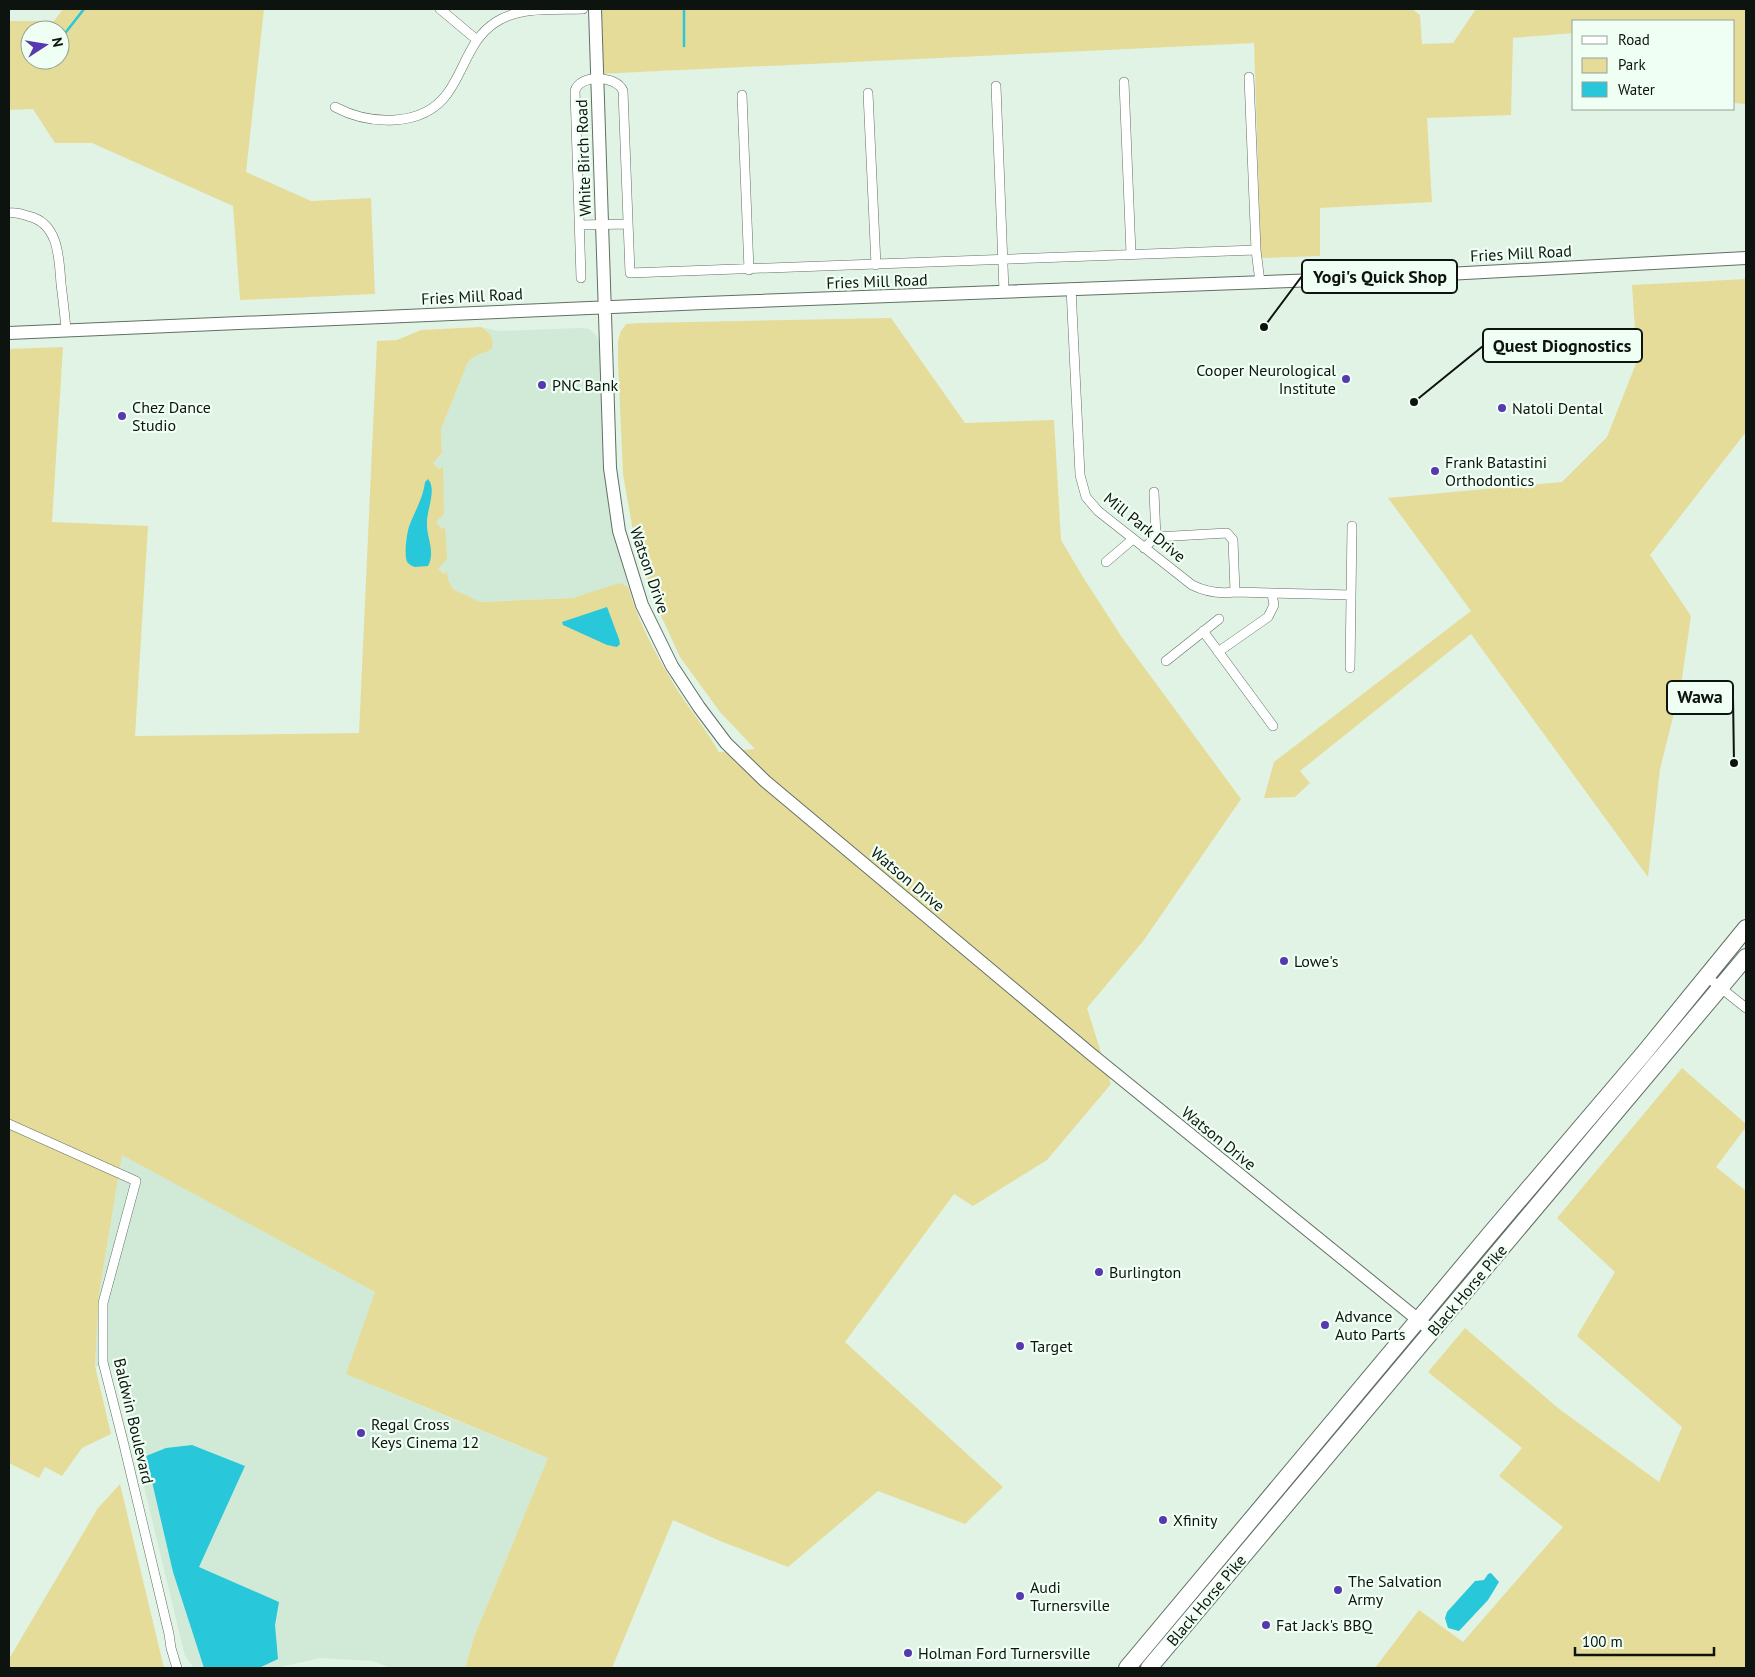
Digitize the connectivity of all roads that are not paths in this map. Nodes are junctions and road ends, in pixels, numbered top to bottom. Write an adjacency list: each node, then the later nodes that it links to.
1 (440, 9): 4 (street)
2 (583, 9): 4 (street)
3 (595, 9): 6 (main road, White Birch Road)
4 (477, 40): 11 (street)
5 (1248, 77): 16 (street)
6 (597, 79): 13 (main road, White Birch Road); 14 (street); 15 (street)
7 (1124, 82): 17 (street)
8 (996, 86): 19 (street)
9 (868, 93): 20 (street)
10 (742, 96): 21 (street)
11 (335, 108)
12 (9, 213): 27 (street)
13 (602, 224): 14 (street); 15 (street); 26 (main road, White Birch Road)
14 (628, 224): 21 (street)
15 (579, 225): 22 (street)
16 (1256, 250): 17 (street); 23 (street)
17 (1131, 254): 19 (street)
18 (1746, 258): 23 (main road, Fries Mill Road)
19 (1003, 260): 20 (street); 25 (street)
20 (876, 265): 21 (street)
21 (750, 270)
22 (581, 278)
23 (1260, 282): 24 (main road, Fries Mill Road)
24 (1070, 288): 25 (main road, Fries Mill Road); 32 (street, Mill Park Drive)
25 (1004, 291): 26 (main road, Fries Mill Road)
26 (604, 307): 27 (main road, Fries Mill Road); 52 (main road, Watson Drive)
27 (66, 331): 28 (main road, Fries Mill Road)
28 (9, 333)
29 (1154, 492): 31 (street)
30 (1352, 526): 37 (street)
31 (1156, 537): 33 (street); 35 (street)
32 (1132, 539): 33 (street, Mill Park Drive); 34 (street)
33 (1144, 548): 35 (street, Mill Park Drive)
34 (1106, 562)
35 (1235, 592): 36 (street, Mill Park Drive)
36 (1272, 594): 37 (street, Mill Park Drive); 40 (street)
37 (1351, 595): 42 (street)
38 (1218, 619): 39 (street)
39 (1203, 631): 40 (street); 41 (street)
40 (1218, 652): 43 (street)
41 (1166, 661)
42 (1350, 668)
43 (1273, 726)
44 (1746, 928): 46 (highway, Black Horse Pike)
45 (1746, 957): 47 (highway, Black Horse Pike)
46 (1706, 976): 47 (street); 49 (highway, Black Horse Pike)
47 (1722, 987): 48 (street); 50 (highway, Black Horse Pike)
48 (1746, 1008)
49 (1645, 1052): 50 (street); 52 (highway, Black Horse Pike)
50 (1656, 1064): 53 (highway, Black Horse Pike)
51 (9, 1124): 55 (street, Baldwin Boulevard)
52 (1418, 1320): 53 (main road, Watson Drive); 54 (highway, Black Horse Pike)
53 (1432, 1331): 58 (highway, Black Horse Pike)
54 (1166, 1619): 56 (highway, Black Horse Pike); 57 (highway)
55 (177, 1668)
56 (1127, 1668)
57 (1140, 1668)
58 (1149, 1668)

